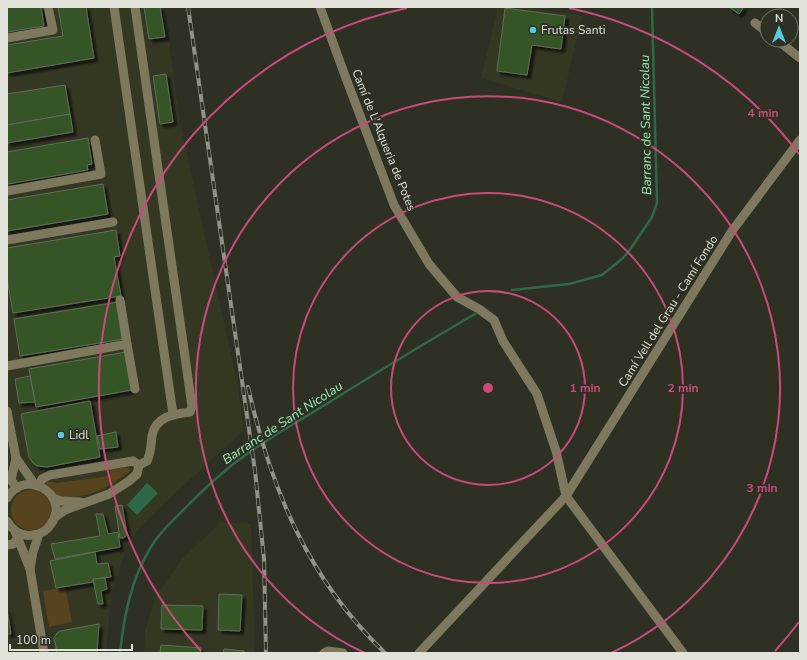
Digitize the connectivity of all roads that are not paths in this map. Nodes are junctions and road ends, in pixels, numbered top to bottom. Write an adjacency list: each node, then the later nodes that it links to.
1 (48, 7): 7 (street)
2 (114, 7): 20 (street)
3 (135, 7): 20 (street)
4 (320, 7): 28 (street, Camí de L'Alqueria de Potes)
5 (755, 23): 6 (street)
6 (759, 26)
7 (7, 38)
8 (787, 48): 9 (street)
9 (800, 58)
10 (95, 140): 12 (street)
11 (800, 140): 28 (street, Camí Vell del Grau - Camí Fondo)
12 (7, 191)
13 (113, 222): 14 (street)
14 (7, 240)
15 (120, 300): 16 (street)
16 (127, 344): 17 (street); 18 (street)
17 (7, 366)
18 (135, 389)
19 (7, 411): 21 (street)
20 (173, 414): 22 (street)
21 (16, 458): 23 (street); 24 (street); 27 (street)
22 (139, 465): 25 (street); 31 (street)
23 (26, 471): 25 (street); 26 (street)
24 (7, 474)
25 (50, 475): 26 (street)
26 (36, 485): 27 (street); 30 (street)
27 (13, 488): 29 (street)
28 (566, 496): 41 (street, Camí Vell del Grau - Camí Fondo); 42 (street)
29 (7, 498)
30 (53, 498): 31 (street); 32 (street)
31 (84, 502): 32 (street)
32 (55, 517): 34 (street)
33 (7, 522): 35 (street)
34 (39, 534): 35 (street); 37 (street)
35 (17, 535): 36 (street); 37 (street)
36 (7, 545)
37 (30, 569): 38 (street)
38 (44, 653)
39 (324, 653): 40 (street)
40 (343, 653)
41 (419, 653)
42 (683, 653)

